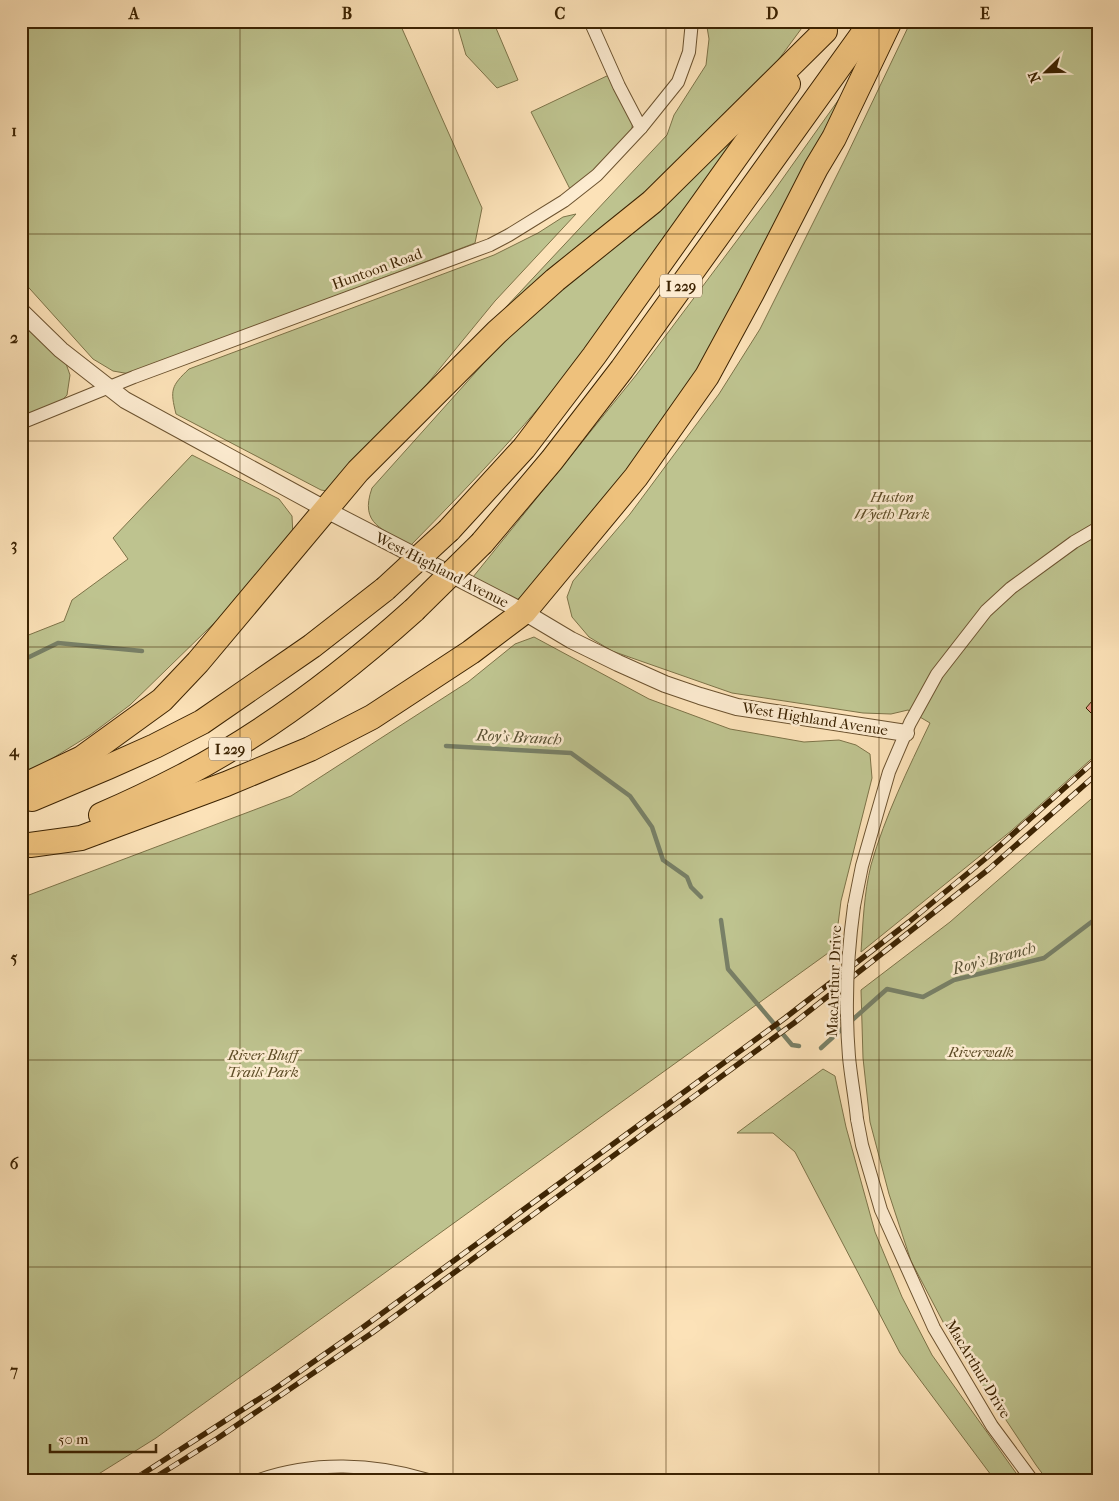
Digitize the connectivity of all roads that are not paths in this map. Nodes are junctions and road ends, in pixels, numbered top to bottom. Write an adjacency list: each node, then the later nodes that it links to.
1 (590, 21): 6 (street)
2 (692, 21): 6 (street, Huntoon Road)
3 (872, 21): 16 (highway, I 229, bridge)
4 (890, 21): 12 (highway)
5 (828, 26): 10 (highway); 15 (highway, I 229, bridge)
6 (641, 128): 8 (street, Huntoon Road)
7 (21, 312): 8 (street, West Highland Avenue)
8 (108, 387): 9 (street, Huntoon Road); 10 (street, West Highland Avenue)
9 (21, 423)
10 (326, 509): 12 (street, West Highland Avenue); 14 (highway)
11 (1098, 528): 13 (street, MacArthur Drive)
12 (524, 612): 13 (street, West Highland Avenue); 16 (highway)
13 (906, 733): 19 (street, MacArthur Drive, bridge)
14 (21, 787)
15 (21, 803)
16 (26, 847)
17 (259, 1480): 18 (street)
18 (428, 1480)
19 (1032, 1480)

